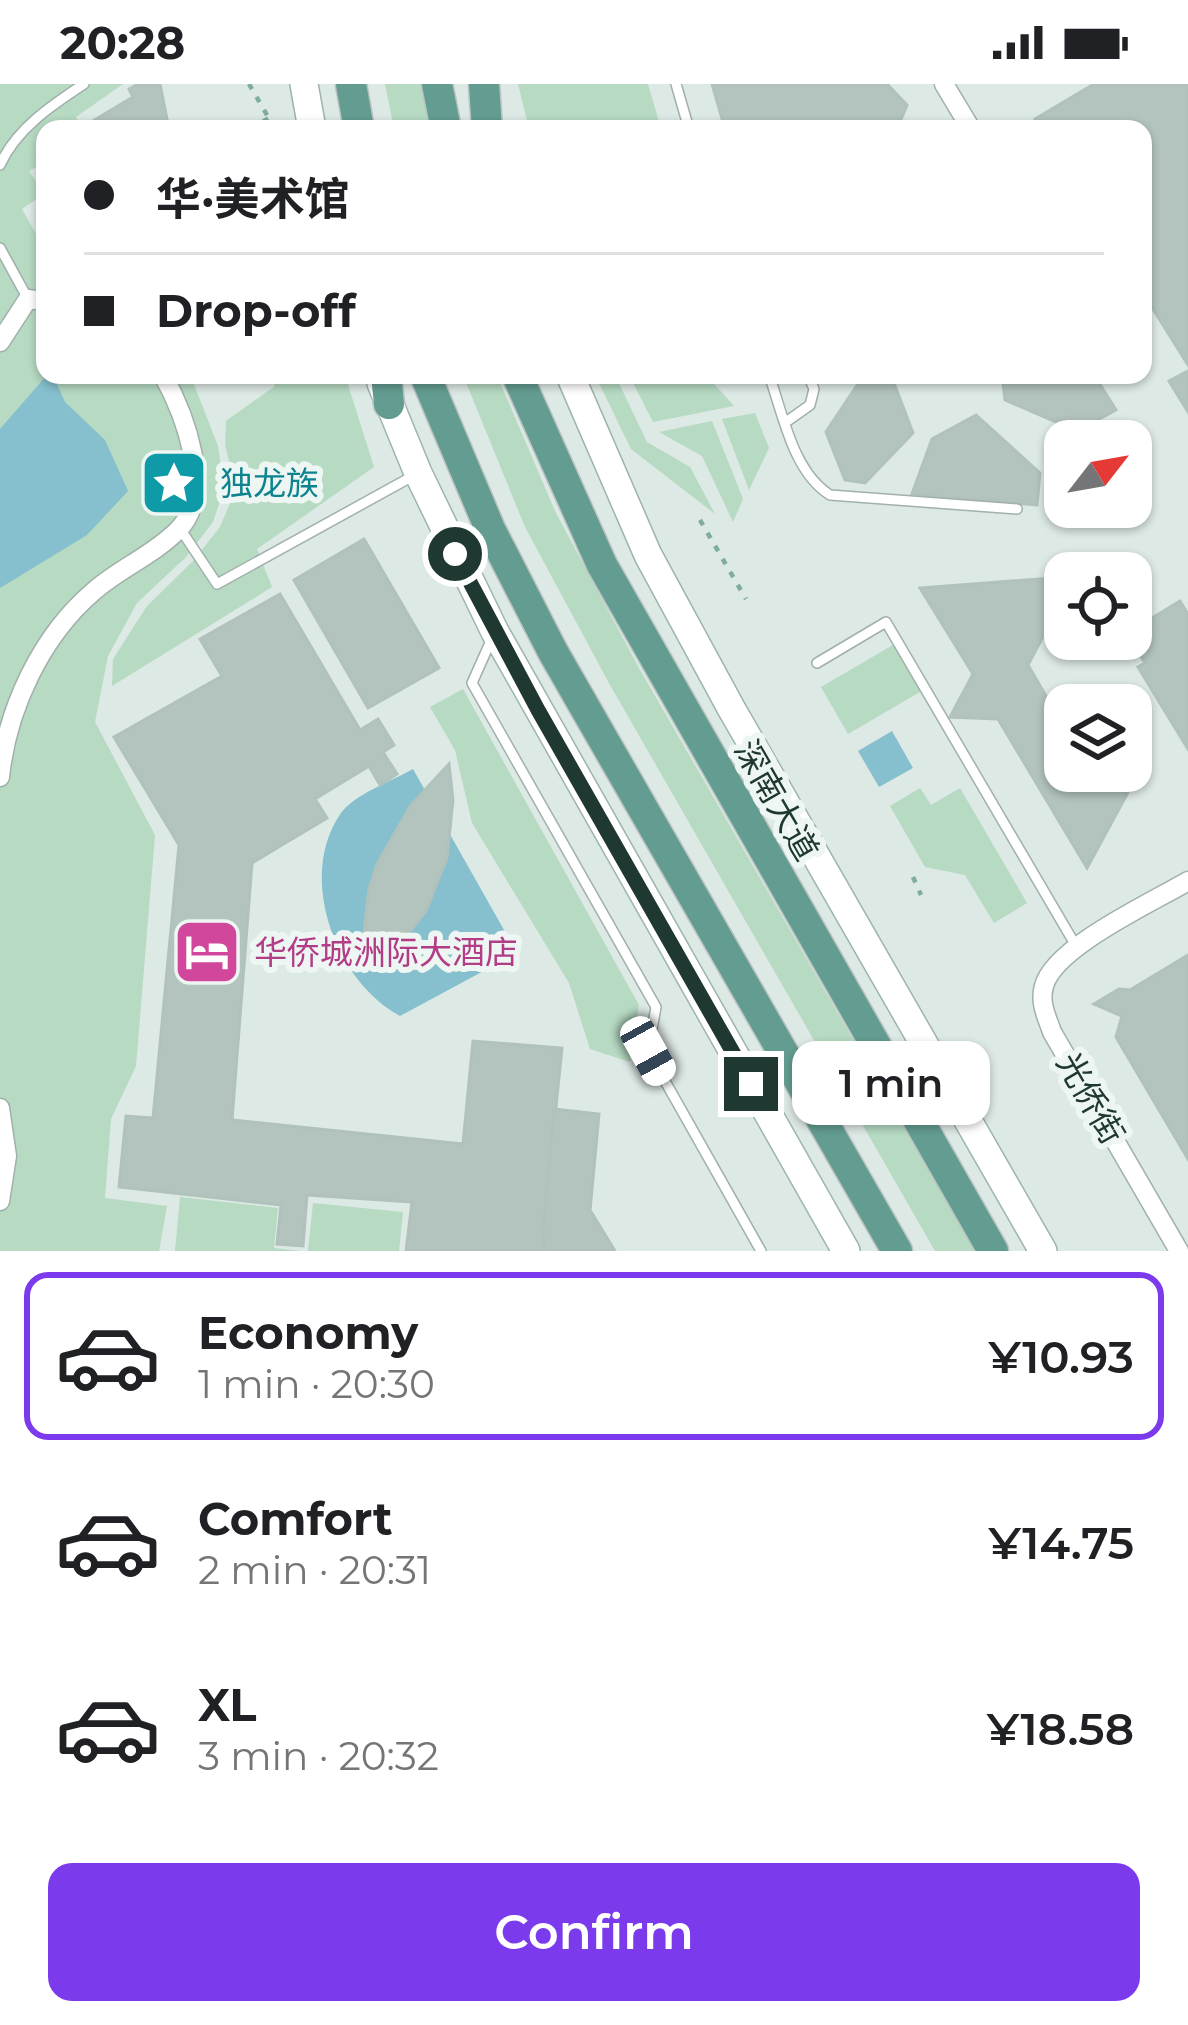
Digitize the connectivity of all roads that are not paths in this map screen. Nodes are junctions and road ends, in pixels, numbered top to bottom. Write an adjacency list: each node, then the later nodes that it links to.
1 (84, 84): 14 (lane)
2 (304, 84): 8 (main road)
3 (351, 84): 9 (main road)
4 (437, 84): 10 (main road)
5 (484, 84): 11 (main road)
6 (676, 84): 12 (lane)
7 (944, 84): 13 (street)
8 (310, 120)
9 (357, 120)
10 (444, 120)
11 (490, 120)
12 (686, 120)
13 (966, 120)
14 (0, 165)
15 (0, 248): 16 (lane)
16 (36, 300): 17 (street)
17 (0, 342)
18 (168, 384): 28 (street)
19 (429, 384): 38 (main road)
20 (521, 384): 39 (main road, 深南大道)
21 (574, 384): 40 (main road)
22 (772, 384): 25 (lane)
23 (812, 384): 25 (lane)
24 (384, 385): 26 (main road)
25 (786, 422): 27 (lane)
26 (418, 473): 28 (lane); 29 (main road)
27 (1017, 509)
28 (181, 529): 31 (street)
29 (495, 632): 36 (lane); 37 (main road)
30 (817, 663): 33 (lane)
31 (0, 777)
32 (1188, 881): 33 (street)
33 (1076, 948): 41 (street, 光侨街)
34 (0, 1108): 35 (street)
35 (0, 1201)
36 (760, 1251)
37 (846, 1251)
38 (897, 1251)
39 (993, 1251)
40 (1043, 1251)
41 (1179, 1251)

